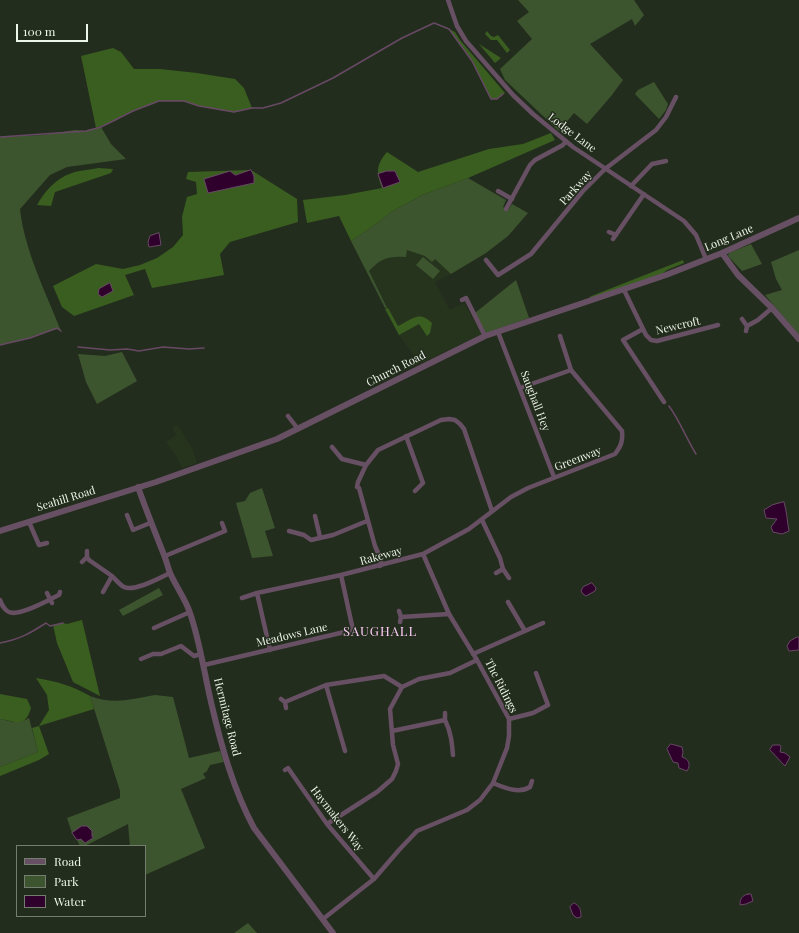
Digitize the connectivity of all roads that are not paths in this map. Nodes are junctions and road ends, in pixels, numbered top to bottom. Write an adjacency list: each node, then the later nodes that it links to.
1 (448, 0): 3 (street, Lodge Lane)
2 (676, 97): 5 (street, Parkway)
3 (566, 142): 5 (street, Lodge Lane); 9 (street)
4 (666, 161): 6 (street)
5 (605, 169): 6 (street, Lodge Lane); 15 (street, Parkway)
6 (631, 186): 8 (street, Lodge Lane)
7 (498, 191): 9 (street)
8 (644, 194): 12 (street); 14 (street, Lodge Lane)
9 (512, 199): 10 (street)
10 (506, 209)
11 (799, 218): 13 (street, Long Lane)
12 (609, 232)
13 (722, 253): 14 (street, Long Lane); 19 (street)
14 (706, 259): 16 (street, Long Lane)
15 (486, 260)
16 (666, 275): 17 (street, Church Road)
17 (624, 290): 23 (street, Newcroft); 25 (street, Church Road)
18 (466, 298): 26 (street)
19 (772, 308): 22 (street); 28 (street)
20 (742, 319): 22 (street)
21 (718, 325): 23 (street, Newcroft)
22 (747, 326): 24 (street)
23 (644, 330): 31 (street)
24 (746, 331)
25 (498, 332): 26 (street, Church Road); 30 (street, Saughall Hey)
26 (485, 336): 33 (street, Church Road)
27 (560, 336): 29 (street, Greenway)
28 (799, 339)
29 (571, 370): 30 (street); 37 (street, Greenway)
30 (520, 388): 37 (street, Saughall Hey)
31 (664, 402)
32 (288, 416): 33 (street)
33 (298, 429): 40 (street, Church Road)
34 (406, 436): 36 (street); 39 (street); 43 (street)
35 (332, 447): 36 (street)
36 (366, 465): 47 (street)
37 (554, 477): 42 (street, Greenway)
38 (428, 483): 39 (street)
39 (422, 484): 41 (street)
40 (138, 487): 48 (street, Seahill Road); 49 (street, Hermitage Road)
41 (415, 491)
42 (497, 508): 43 (street, Rakeway)
43 (492, 512): 46 (street, Rakeway)
44 (127, 515): 49 (street)
45 (316, 516): 53 (street)
46 (482, 520): 56 (street, Rakeway); 61 (street)
47 (368, 521): 53 (street); 60 (street)
48 (29, 522): 51 (street, Seahill Road); 54 (street)
49 (150, 523): 57 (street, Hermitage Road)
50 (222, 523): 57 (street)
51 (0, 531)
52 (289, 531): 53 (street)
53 (318, 538)
54 (47, 543)
55 (87, 551): 58 (street)
56 (422, 554): 60 (street, Rakeway); 77 (street, The Ridings)
57 (165, 556): 62 (street, Hermitage Road)
58 (87, 557): 59 (street); 64 (street)
59 (82, 562)
60 (380, 566): 65 (street, Rakeway)
61 (503, 569): 63 (street); 66 (street)
62 (170, 573): 64 (street); 76 (street, Hermitage Road)
63 (496, 573)
64 (112, 576): 67 (street)
65 (341, 576): 69 (street, Rakeway); 81 (street, Meadows Lane)
66 (509, 578)
67 (104, 592)
68 (48, 593): 73 (street)
69 (257, 593): 71 (street, Rakeway); 81 (street)
70 (60, 595): 73 (street)
71 (242, 598)
72 (0, 600): 73 (street)
73 (51, 601)
74 (508, 602): 80 (street)
75 (399, 611): 77 (street)
76 (190, 612): 79 (street); 82 (street, Hermitage Road)
77 (449, 614): 83 (street, The Ridings)
78 (543, 623): 80 (street)
79 (154, 628)
80 (525, 631): 83 (street)
81 (270, 650): 86 (street, Meadows Lane)
82 (201, 654): 84 (street); 86 (street, Hermitage Road)
83 (474, 654): 85 (street, The Ridings)
84 (141, 659)
85 (477, 660): 89 (street); 92 (street, The Ridings)
86 (204, 665): 102 (street, Hermitage Road)
87 (543, 674): 92 (street)
88 (326, 685): 89 (street); 90 (street); 95 (street)
89 (402, 687): 94 (street)
90 (286, 708)
91 (445, 712): 93 (street)
92 (509, 719): 98 (street, The Ridings)
93 (445, 720): 94 (street); 96 (street)
94 (392, 731): 100 (street)
95 (345, 751)
96 (453, 755)
97 (288, 768): 100 (street, Haymakers Way)
98 (493, 783): 99 (street); 101 (street, The Ridings)
99 (532, 786)
100 (327, 824): 101 (street, Haymakers Way)
101 (374, 879): 102 (street, The Ridings)
102 (323, 919): 103 (street, Hermitage Road)
103 (333, 933)

